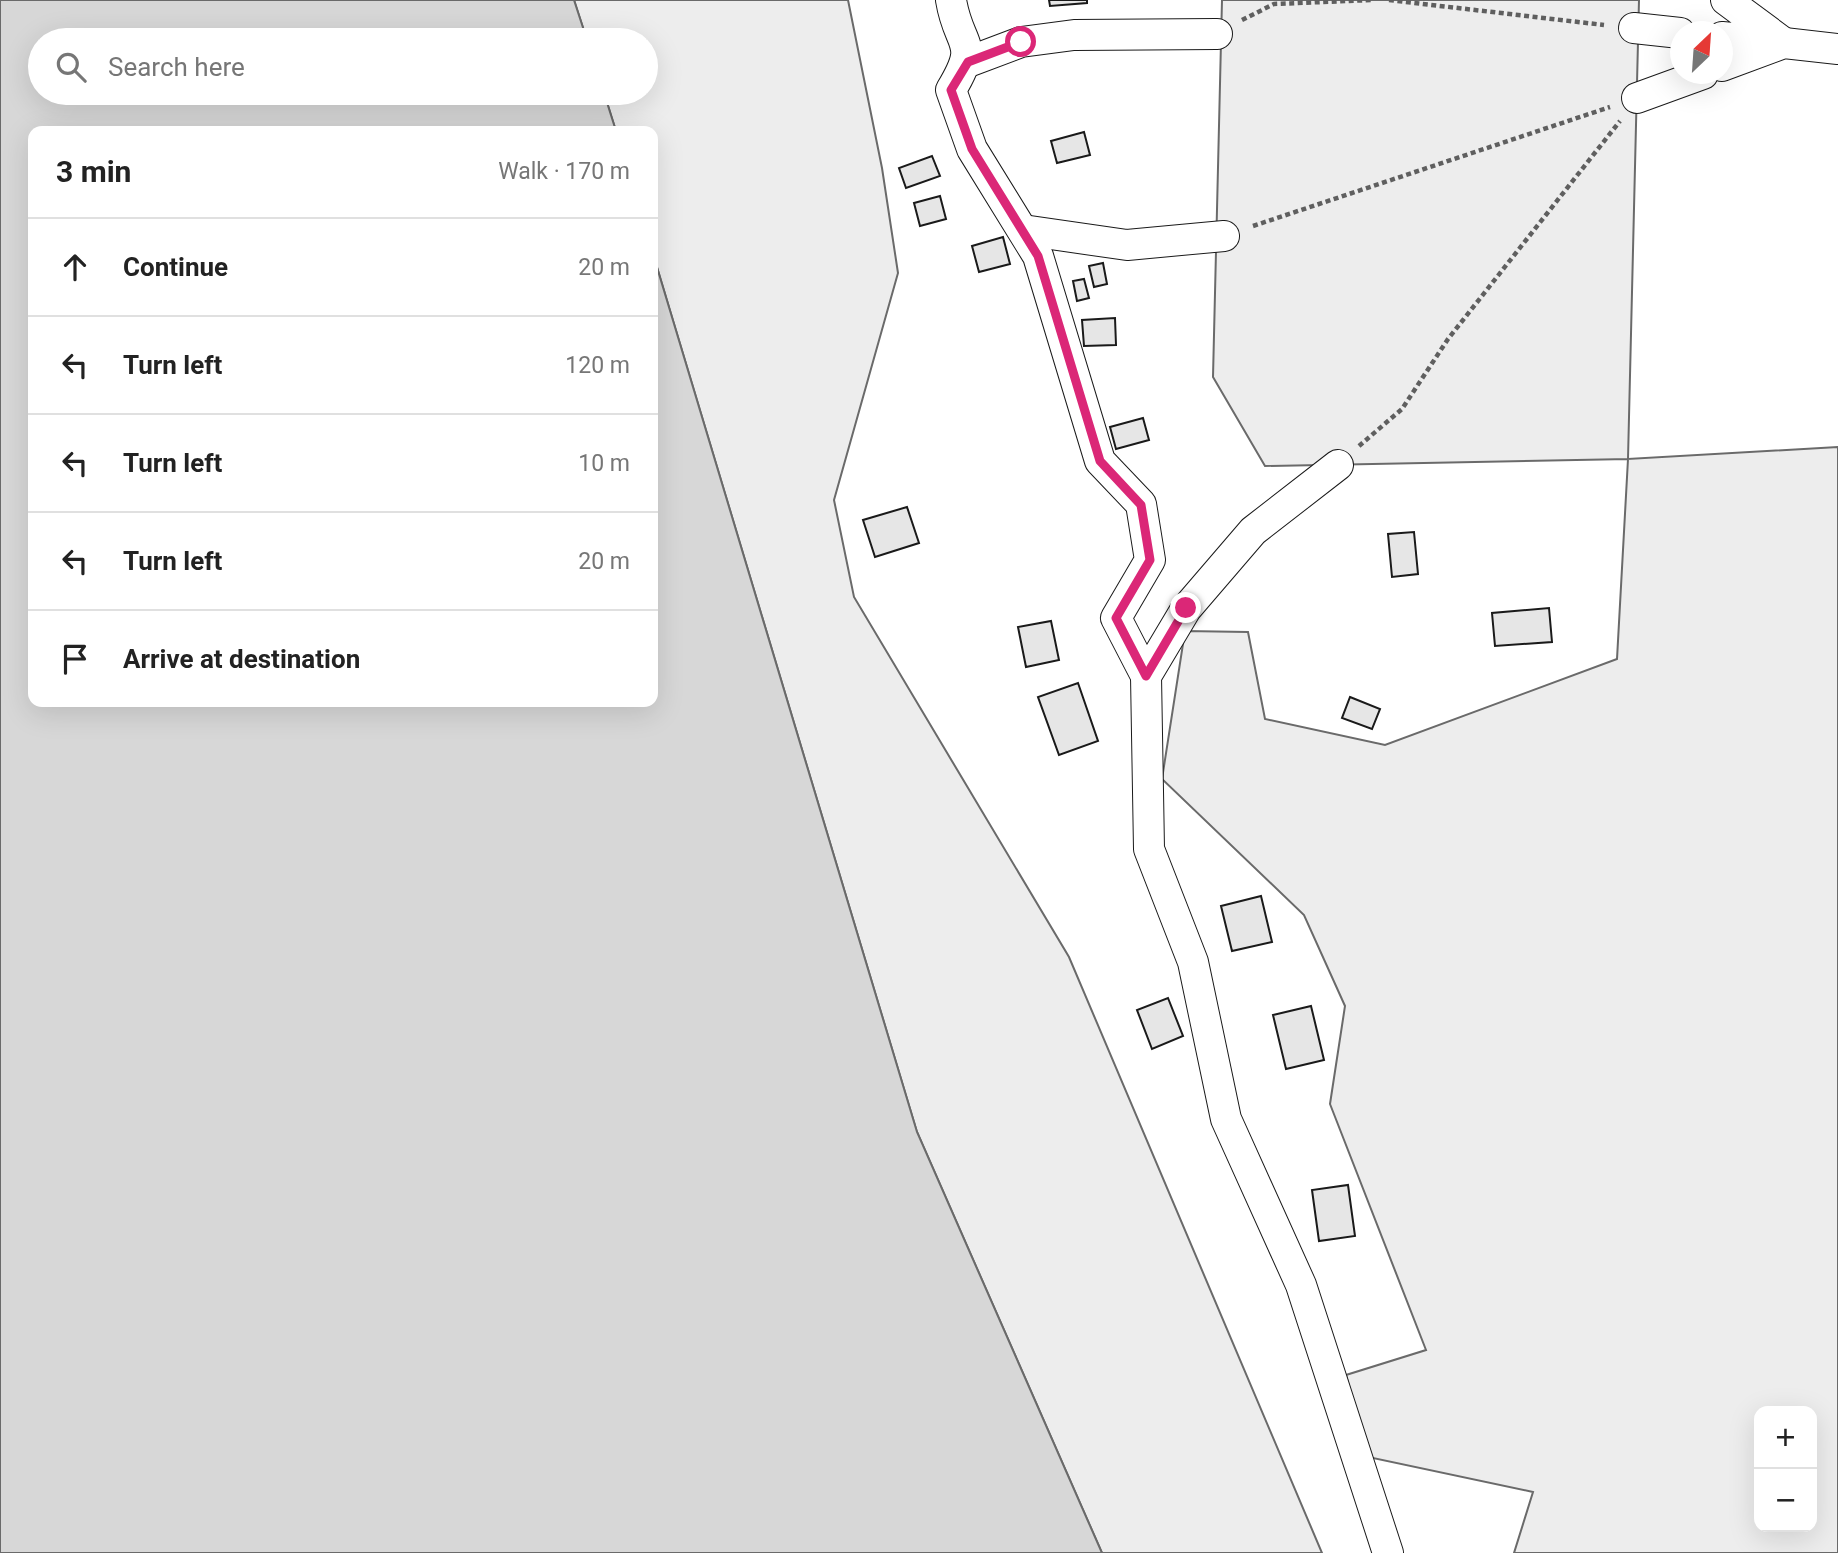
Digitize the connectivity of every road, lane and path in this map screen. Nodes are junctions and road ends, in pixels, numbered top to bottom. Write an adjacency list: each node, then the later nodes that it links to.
1 (951, 0): 11 (street)
2 (1372, 0): 7 (path)
3 (1389, 0): 5 (path)
4 (1727, 0): 9 (street)
5 (1634, 28): 6 (street)
6 (1670, 32)
7 (1217, 34): 11 (street)
8 (1733, 38): 9 (street)
9 (1784, 43): 10 (street); 12 (street)
10 (1838, 49)
11 (968, 62): 15 (street)
12 (1733, 62)
13 (1676, 84): 14 (street)
14 (1637, 98): 16 (path); 17 (path)
15 (1023, 230): 16 (street); 18 (street)
16 (1224, 236)
17 (1338, 465): 18 (street)
18 (1146, 676): 19 (street)
19 (1388, 1553)

